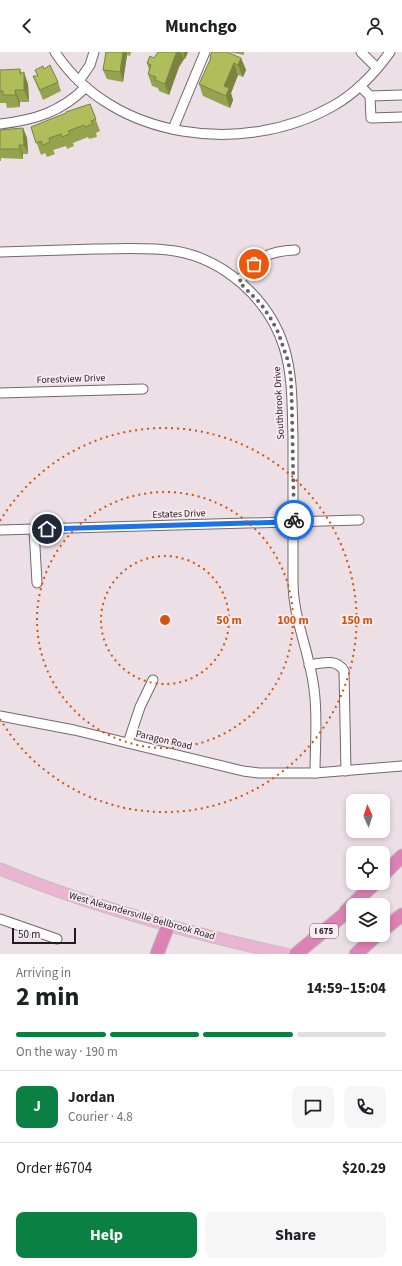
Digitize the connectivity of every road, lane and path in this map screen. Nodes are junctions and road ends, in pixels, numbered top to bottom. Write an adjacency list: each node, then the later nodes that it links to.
1 (55, 52): 7 (street)
2 (94, 52): 7 (street)
3 (204, 52): 13 (street)
4 (361, 52): 6 (street)
5 (390, 52): 6 (street)
6 (377, 68): 8 (street)
7 (82, 84): 12 (street); 13 (street)
8 (360, 86): 10 (street); 13 (street)
9 (402, 95): 10 (street)
10 (370, 96): 11 (street)
11 (402, 117)
12 (0, 124)
13 (173, 129)
14 (294, 250): 16 (street)
15 (0, 252): 16 (street, Southbrook Drive)
16 (239, 282): 20 (street, Southbrook Drive)
17 (143, 389): 18 (street, Forestview Drive)
18 (0, 393)
19 (359, 520): 20 (street, Estates Drive)
20 (294, 521): 21 (street, Estates Drive); 24 (street, Southbrook Drive)
21 (34, 529): 22 (street, Estates Drive); 23 (street)
22 (0, 530)
23 (37, 583)
24 (309, 665): 29 (street); 30 (street, Southbrook Drive)
25 (153, 680): 27 (street)
26 (0, 716): 27 (street, Paragon Road)
27 (128, 743): 30 (street, Paragon Road)
28 (402, 766): 29 (street, Paragon Road)
29 (346, 771): 30 (street, Paragon Road)
30 (315, 773)
31 (402, 856): 33 (highway)
32 (402, 867): 35 (highway)
33 (390, 868)
34 (0, 869): 44 (main road, West Alexandersville Bellbrook Road)
35 (390, 877)
36 (368, 890): 41 (highway)
37 (374, 890): 38 (highway)
38 (365, 898)
39 (346, 912): 41 (highway, I 675)
40 (402, 915): 43 (highway)
41 (341, 916): 49 (highway, I 675)
42 (0, 919): 45 (street)
43 (390, 924)
44 (168, 926): 47 (highway); 48 (main road, West Alexandersville Bellbrook Road)
45 (57, 939)
46 (369, 942): 50 (highway)
47 (157, 954)
48 (286, 954)
49 (296, 954)
50 (356, 954)

